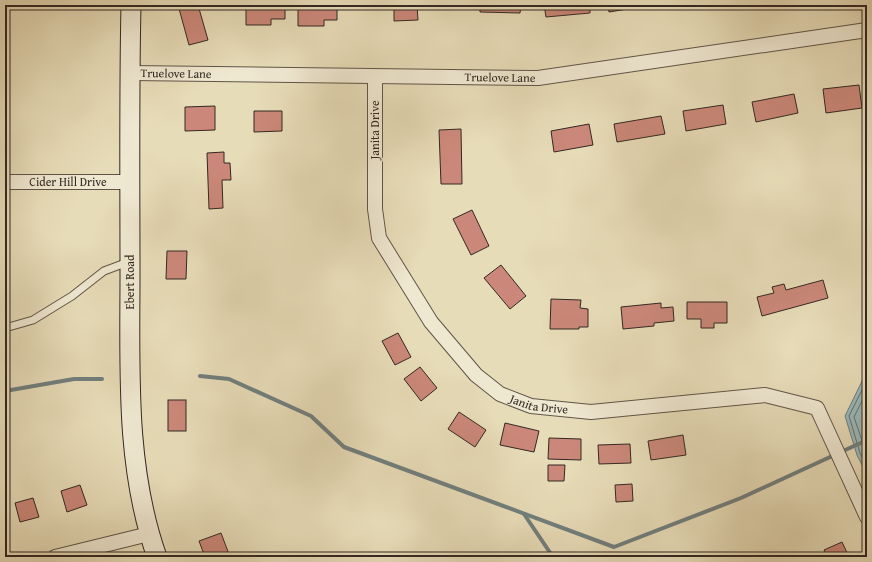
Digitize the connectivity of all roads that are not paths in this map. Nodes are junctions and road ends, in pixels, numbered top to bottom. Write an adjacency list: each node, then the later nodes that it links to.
1 (132, 5): 3 (main road, Ebert Road)
2 (867, 30): 4 (street, Truelove Lane)
3 (130, 73): 4 (street, Truelove Lane); 6 (main road, Ebert Road)
4 (375, 77): 9 (street, Janita Drive)
5 (5, 182): 6 (street, Cider Hill Drive)
6 (130, 182): 7 (main road, Ebert Road)
7 (130, 261): 8 (lane); 10 (main road, Ebert Road)
8 (5, 328)
9 (867, 516)
10 (149, 534): 11 (street); 12 (main road, Ebert Road)
11 (55, 557)
12 (157, 557)

